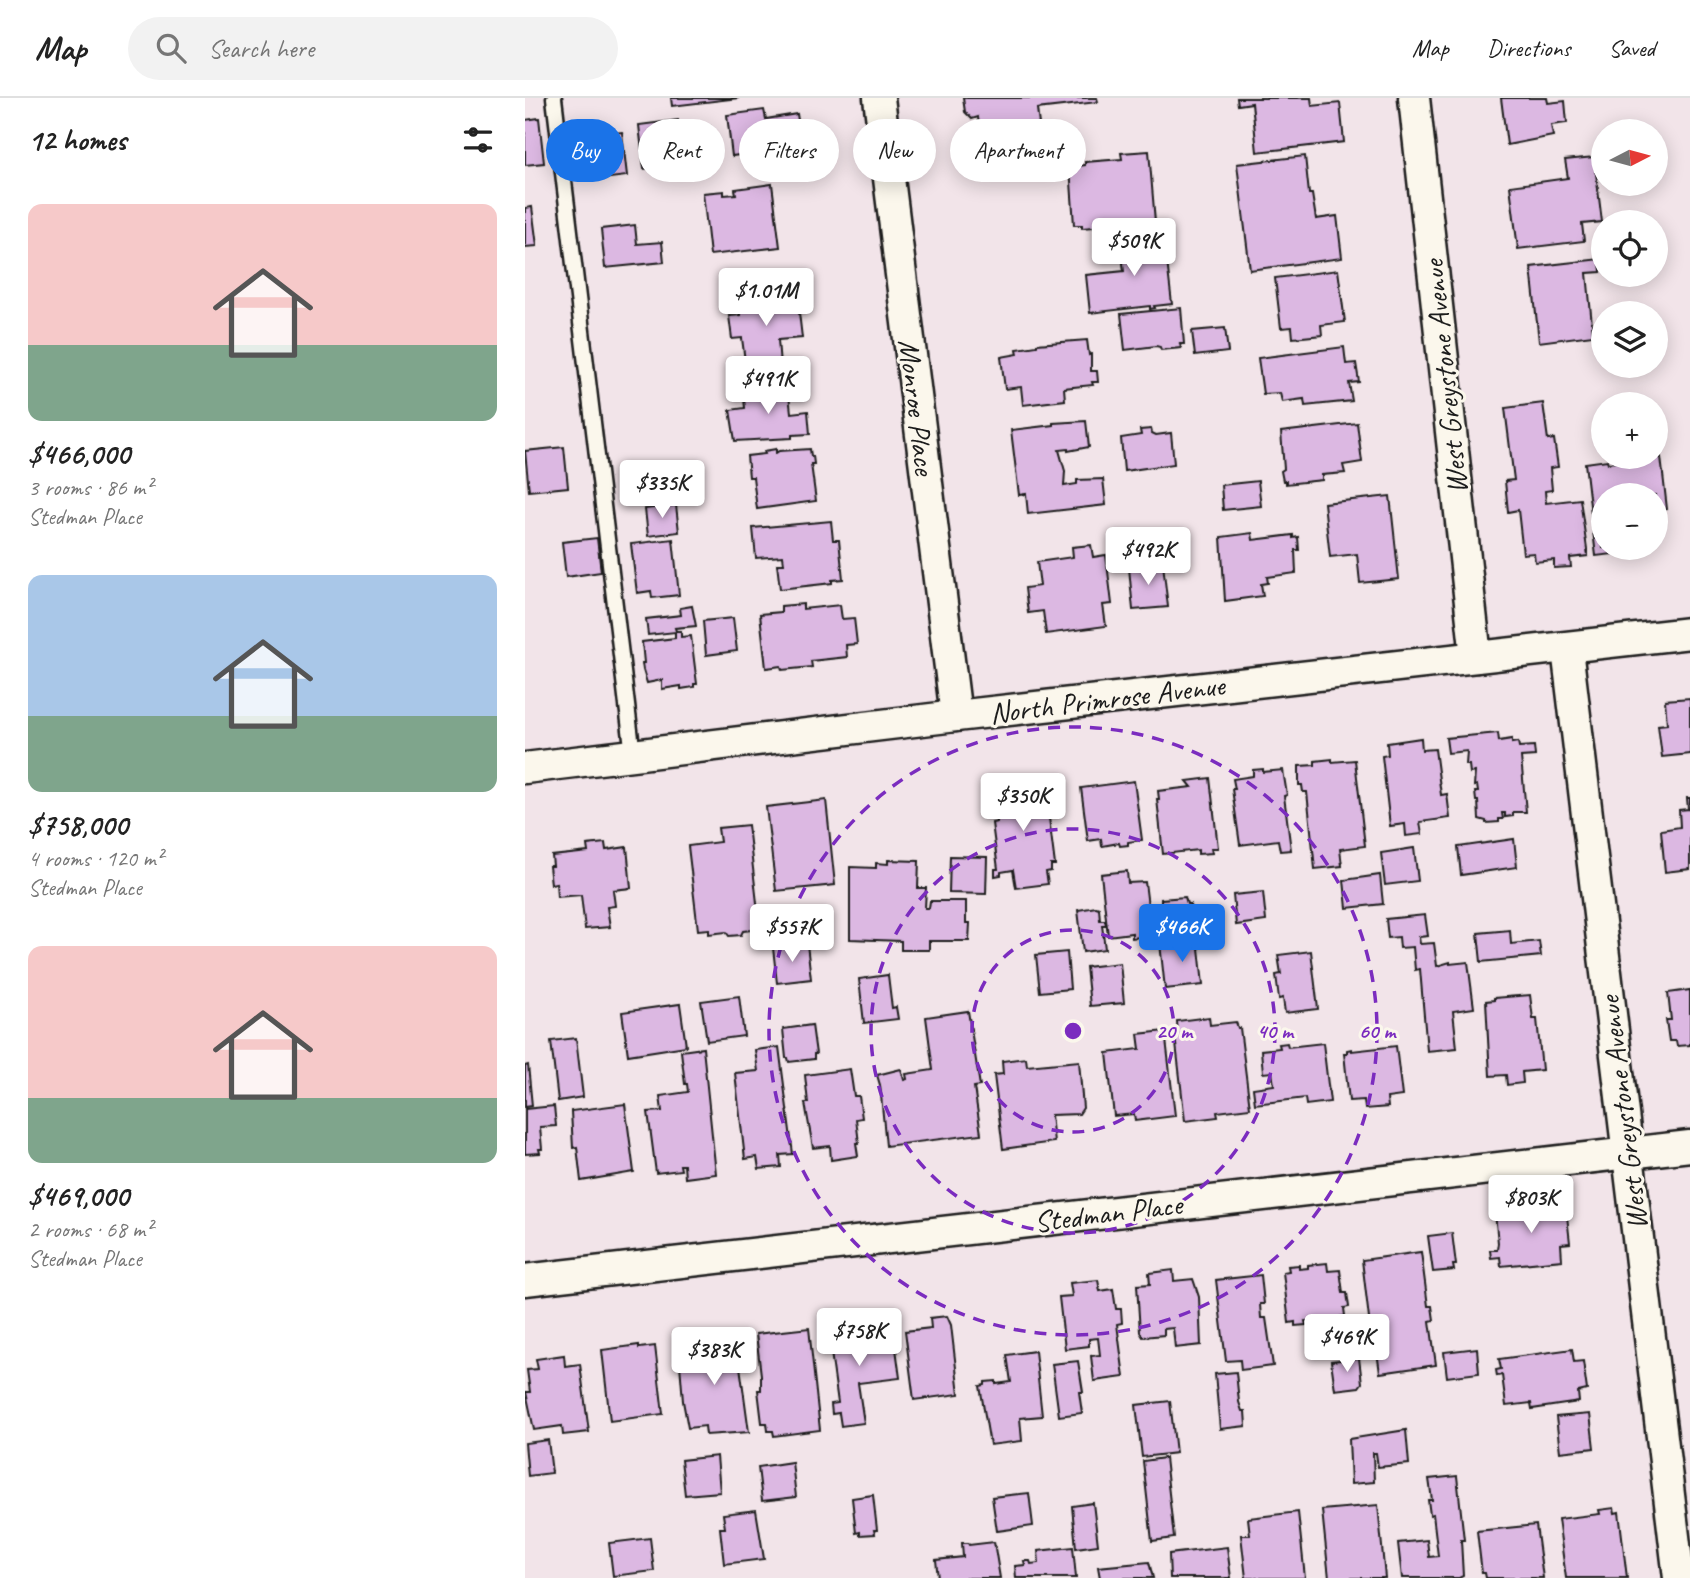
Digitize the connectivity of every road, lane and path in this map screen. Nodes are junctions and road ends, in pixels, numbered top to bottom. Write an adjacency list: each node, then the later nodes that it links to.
1 (554, 98): 8 (lane)
2 (879, 98): 7 (street, Monroe Place)
3 (1414, 98): 6 (street, West Greystone Avenue)
4 (1690, 633): 5 (street, North Primrose Avenue)
5 (1567, 649): 6 (street, North Primrose Avenue); 11 (street, West Greystone Avenue)
6 (1476, 657): 7 (street, North Primrose Avenue)
7 (956, 716): 8 (street, North Primrose Avenue)
8 (633, 755): 9 (street, North Primrose Avenue)
9 (525, 768)
10 (1690, 1146): 11 (street, Stedman Place)
11 (1627, 1154): 12 (street, Stedman Place); 13 (street, West Greystone Avenue)
12 (525, 1280)
13 (1679, 1578)

